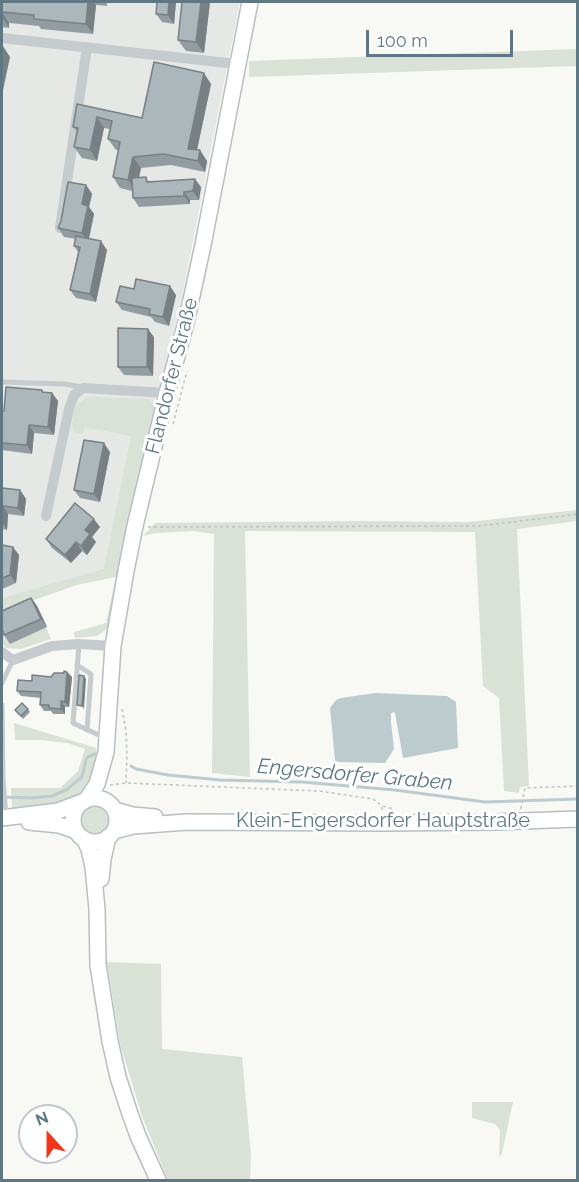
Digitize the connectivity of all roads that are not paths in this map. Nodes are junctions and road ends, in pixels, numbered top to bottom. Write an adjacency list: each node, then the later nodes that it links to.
1 (250, 2): 4 (main road, Flandorfer Straße)
2 (2, 38): 3 (street)
3 (87, 47): 4 (street); 5 (street)
4 (237, 64): 8 (main road, Flandorfer Straße)
5 (60, 228)
6 (2, 382): 7 (lane)
7 (83, 388): 8 (street); 9 (street)
8 (167, 393): 11 (main road, Flandorfer Straße)
9 (46, 516)
10 (79, 644): 11 (street); 13 (street); 14 (lane)
11 (113, 646): 18 (main road, Flandorfer Straße)
12 (2, 652): 13 (street)
13 (13, 660): 15 (lane)
14 (77, 665): 17 (lane); 17 (lane)
15 (2, 683)
16 (2, 705): 21 (lane)
17 (87, 730): 18 (lane)
18 (106, 745): 19 (main road, Flandorfer Straße); 20 (main road, Flandorfer Straße)
19 (84, 801): 20 (main road); 21 (main road); 25 (main road)
20 (113, 807): 23 (main road); 24 (main road)
21 (6, 814): 25 (main road)
22 (578, 819): 23 (main road, Klein-Engersdorfer Hauptstraße)
23 (188, 822): 24 (main road)
24 (111, 834): 25 (main road); 26 (main road)
25 (80, 835): 26 (main road)
26 (97, 909): 27 (main road)
27 (158, 1180)

